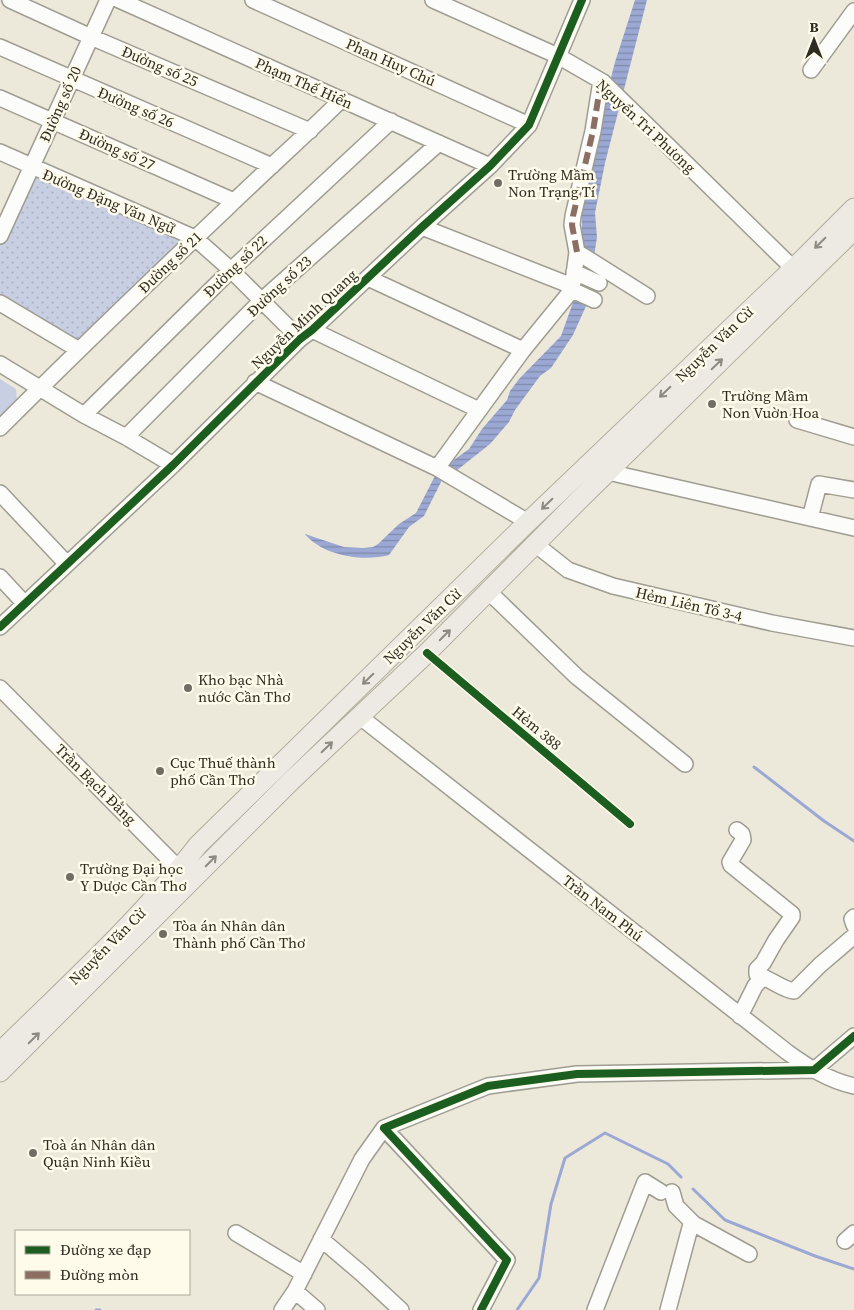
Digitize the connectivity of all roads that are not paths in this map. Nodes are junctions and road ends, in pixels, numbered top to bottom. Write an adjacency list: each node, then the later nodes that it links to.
1 (10, 0): 8 (street, Đường số 25)
2 (108, 0): 8 (street, Đường số 20)
3 (119, 0): 15 (street, Phạm Thế Hiển)
4 (253, 0): 18 (street, Phan Huy Chú)
5 (434, 0): 10 (street, Nguyển Tri Phương)
6 (582, 0): 10 (street, Nguyễn Minh Quang)
7 (854, 11): 11 (street)
8 (91, 37): 12 (street, Đường số 20); 19 (street, Đường số 25)
9 (0, 47): 12 (street, Đường số 26)
10 (558, 56): 13 (street, Nguyển Tri Phương); 18 (street, Nguyễn Minh Quang)
11 (811, 70)
12 (71, 78): 16 (street, Đường số 20); 22 (street, Đường số 26)
13 (602, 82): 31 (street); 33 (street, Nguyển Tri Phương)
14 (0, 98): 16 (street, Đường số 27)
15 (342, 99): 17 (street, Phạm Thế Hiển); 19 (street, Đường số 21)
16 (52, 120): 24 (street, Đường số 20); 25 (street, Đường số 27)
17 (391, 121): 20 (street, Phạm Thế Hiển); 32 (street, Đường số 22)
18 (529, 125): 23 (street, Nguyễn Minh Quang)
19 (310, 131): 22 (street, Đường số 21)
20 (438, 143): 23 (street, Phạm Thế Hiển); 37 (street, Đường số 23)
21 (0, 152): 24 (street, Đường Đặng Văn Ngữ)
22 (272, 166): 25 (street, Đường số 21)
23 (490, 166): 27 (street, Nguyễn Minh Quang)
24 (32, 167): 29 (street, Đường số 20); 30 (street, Đường Đặng Văn Ngữ)
25 (234, 201): 30 (street, Đường số 21)
26 (854, 208): 33 (main road, Nguyễn Văn Cừ, one-way to 33)
27 (422, 227): 34 (street, Nguyễn Minh Quang); 35 (street)
28 (854, 230): 33 (main road)
29 (0, 236)
30 (195, 238): 32 (street, Đường Đặng Văn Ngữ); 40 (street, Đường số 21)
31 (578, 253): 35 (street); 36 (street)
32 (231, 270): 37 (street, Đường Đặng Văn Ngữ); 46 (street, Đường số 22)
33 (799, 274): 53 (main road, Nguyễn Văn Cừ, one-way to 33); 57 (main road, Nguyễn Văn Cừ, one-way to 57)
34 (368, 278): 39 (street, Nguyễn Minh Quang); 41 (street)
35 (583, 286): 41 (street)
36 (647, 296)
37 (262, 300): 39 (street, Đường Đặng Văn Ngữ); 50 (street, Đường số 23)
38 (0, 303): 40 (street)
39 (306, 335): 43 (street, Nguyễn Minh Quang); 45 (street)
40 (79, 350): 44 (street, Đường số 21)
41 (523, 350): 45 (street)
42 (0, 364): 44 (street)
43 (255, 382): 51 (street, Nguyễn Minh Quang); 52 (street)
44 (39, 389): 46 (street); 48 (street, Đường số 21)
45 (479, 410): 52 (street)
46 (84, 415): 50 (street)
47 (797, 420): 49 (street)
48 (0, 428)
49 (854, 436)
50 (126, 437): 51 (street)
51 (173, 465): 60 (street, Nguyễn Minh Quang)
52 (438, 468): 57 (street)
53 (608, 472): 56 (street); 59 (main road, Nguyễn Văn Cừ)
54 (854, 490): 56 (street)
55 (0, 493): 60 (street)
56 (810, 518): 58 (street)
57 (528, 522): 70 (main road, Nguyễn Văn Cừ, one-way to 70)
58 (854, 528)
59 (535, 544): 62 (main road, Nguyễn Văn Cừ); 65 (street, Hẻm Liên Tổ 3-4)
60 (67, 564): 63 (street, Nguyễn Minh Quang)
61 (0, 577): 63 (street)
62 (488, 591): 67 (main road, Nguyễn Văn Cừ, one-way to 62); 68 (street)
63 (25, 604): 64 (street, Nguyễn Minh Quang)
64 (0, 627)
65 (854, 638)
66 (0, 688): 70 (street, Trần Bạch Đằng)
67 (359, 716): 70 (main road, Nguyễn Văn Cừ, one-way to 67); 75 (street, Trần Nam Phú)
68 (685, 764)
69 (736, 830): 74 (street)
70 (185, 875): 77 (main road, Nguyễn Văn Cừ); 79 (main road, Nguyễn Văn Cừ, one-way to 70)
71 (854, 917): 72 (street)
72 (854, 925)
73 (854, 936): 74 (street)
74 (763, 977): 75 (street)
75 (740, 1016): 78 (street, Trần Nam Phú)
76 (854, 1036): 78 (street)
77 (0, 1052)
78 (814, 1070): 80 (street, Trần Nam Phú); 81 (street)
79 (0, 1072)
80 (854, 1086)
81 (384, 1128): 84 (street); 91 (street)
82 (694, 1224): 85 (street); 92 (street); 93 (street)
83 (236, 1233): 86 (street)
84 (321, 1239): 86 (street); 90 (street)
85 (749, 1254)
86 (304, 1274): 87 (street)
87 (295, 1291): 88 (street); 89 (street)
88 (282, 1310)
89 (317, 1310)
90 (401, 1310)
91 (481, 1310)
92 (595, 1310)
93 (668, 1310)

